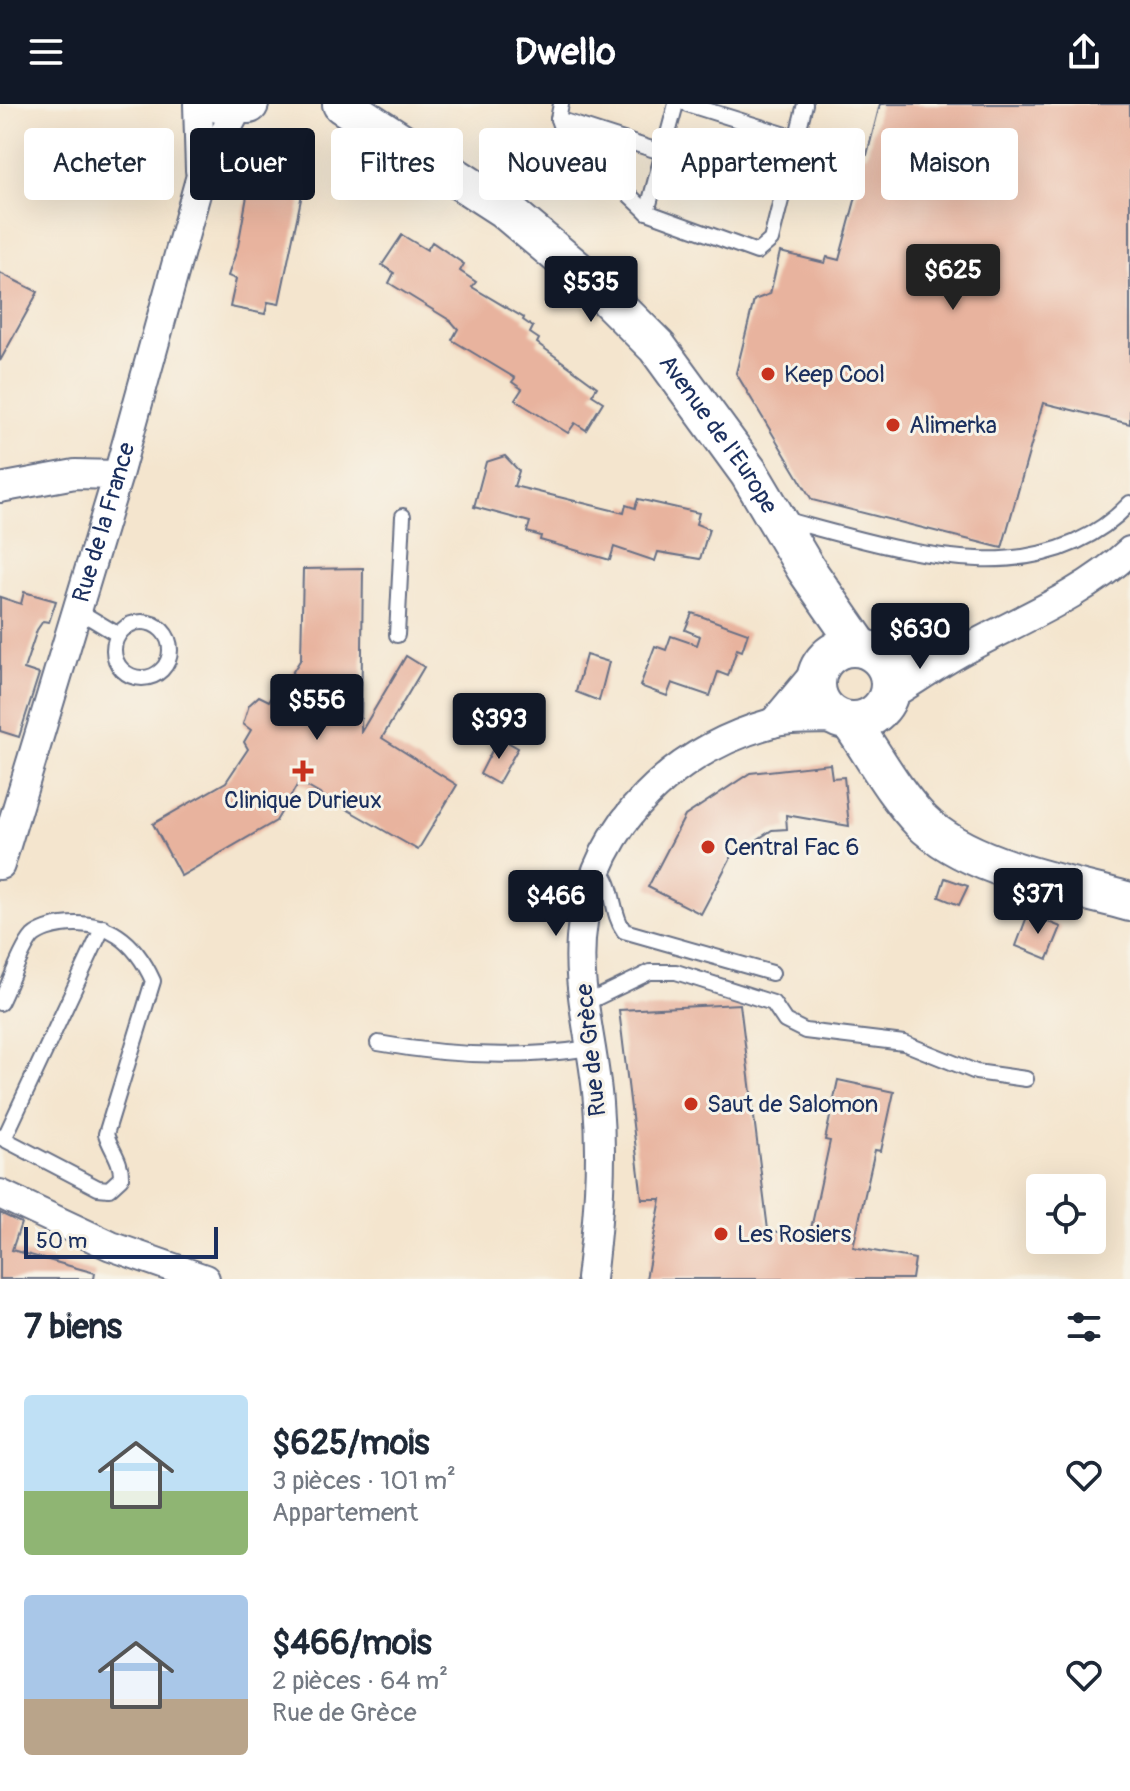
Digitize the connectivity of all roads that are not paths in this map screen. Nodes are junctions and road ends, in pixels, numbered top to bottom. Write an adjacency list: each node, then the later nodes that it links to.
1 (198, 104): 9 (street, Rue de la France)
2 (561, 104): 8 (lane)
3 (676, 104): 13 (lane)
4 (687, 104): 14 (lane)
5 (805, 104): 15 (lane)
6 (236, 105): 10 (street, Rue de la France)
7 (336, 106): 25 (street, Avenue de l'Europe)
8 (558, 119): 11 (lane); 12 (lane)
9 (202, 128)
10 (225, 128)
11 (563, 128)
12 (585, 128)
13 (670, 128)
14 (764, 128)
15 (799, 128)
16 (652, 194): 20 (lane)
17 (194, 200): 21 (street, Rue de la France)
18 (634, 200): 20 (lane)
19 (781, 200): 20 (lane)
20 (647, 212)
21 (118, 475): 22 (street); 27 (street, Rue de la France)
22 (0, 488)
23 (1130, 503): 25 (lane)
24 (403, 516): 29 (lane)
25 (779, 518): 31 (street, Avenue de l'Europe)
26 (1130, 551): 30 (street)
27 (77, 610): 28 (lane); 34 (street, Rue de la France)
28 (117, 634): 28 (lane)
29 (397, 635)
30 (964, 650): 31 (street); 32 (street)
31 (846, 658): 32 (street); 32 (street); 33 (street, Rue de Grèce)
32 (865, 711): 33 (street, Rue de Grèce); 36 (street)
33 (773, 723): 35 (street, Rue de Grèce)
34 (0, 865)
35 (598, 867): 38 (lane); 40 (street, Rue de Grèce)
36 (1130, 902)
37 (103, 927): 39 (lane); 44 (lane); 44 (lane)
38 (772, 973)
39 (0, 1003)
40 (584, 1004): 42 (street, Rue de Grèce); 43 (lane)
41 (378, 1043): 42 (lane)
42 (590, 1048): 47 (street, Rue de Grèce)
43 (1026, 1079)
44 (2, 1138)
45 (0, 1194): 46 (street)
46 (205, 1279)
47 (591, 1279)

